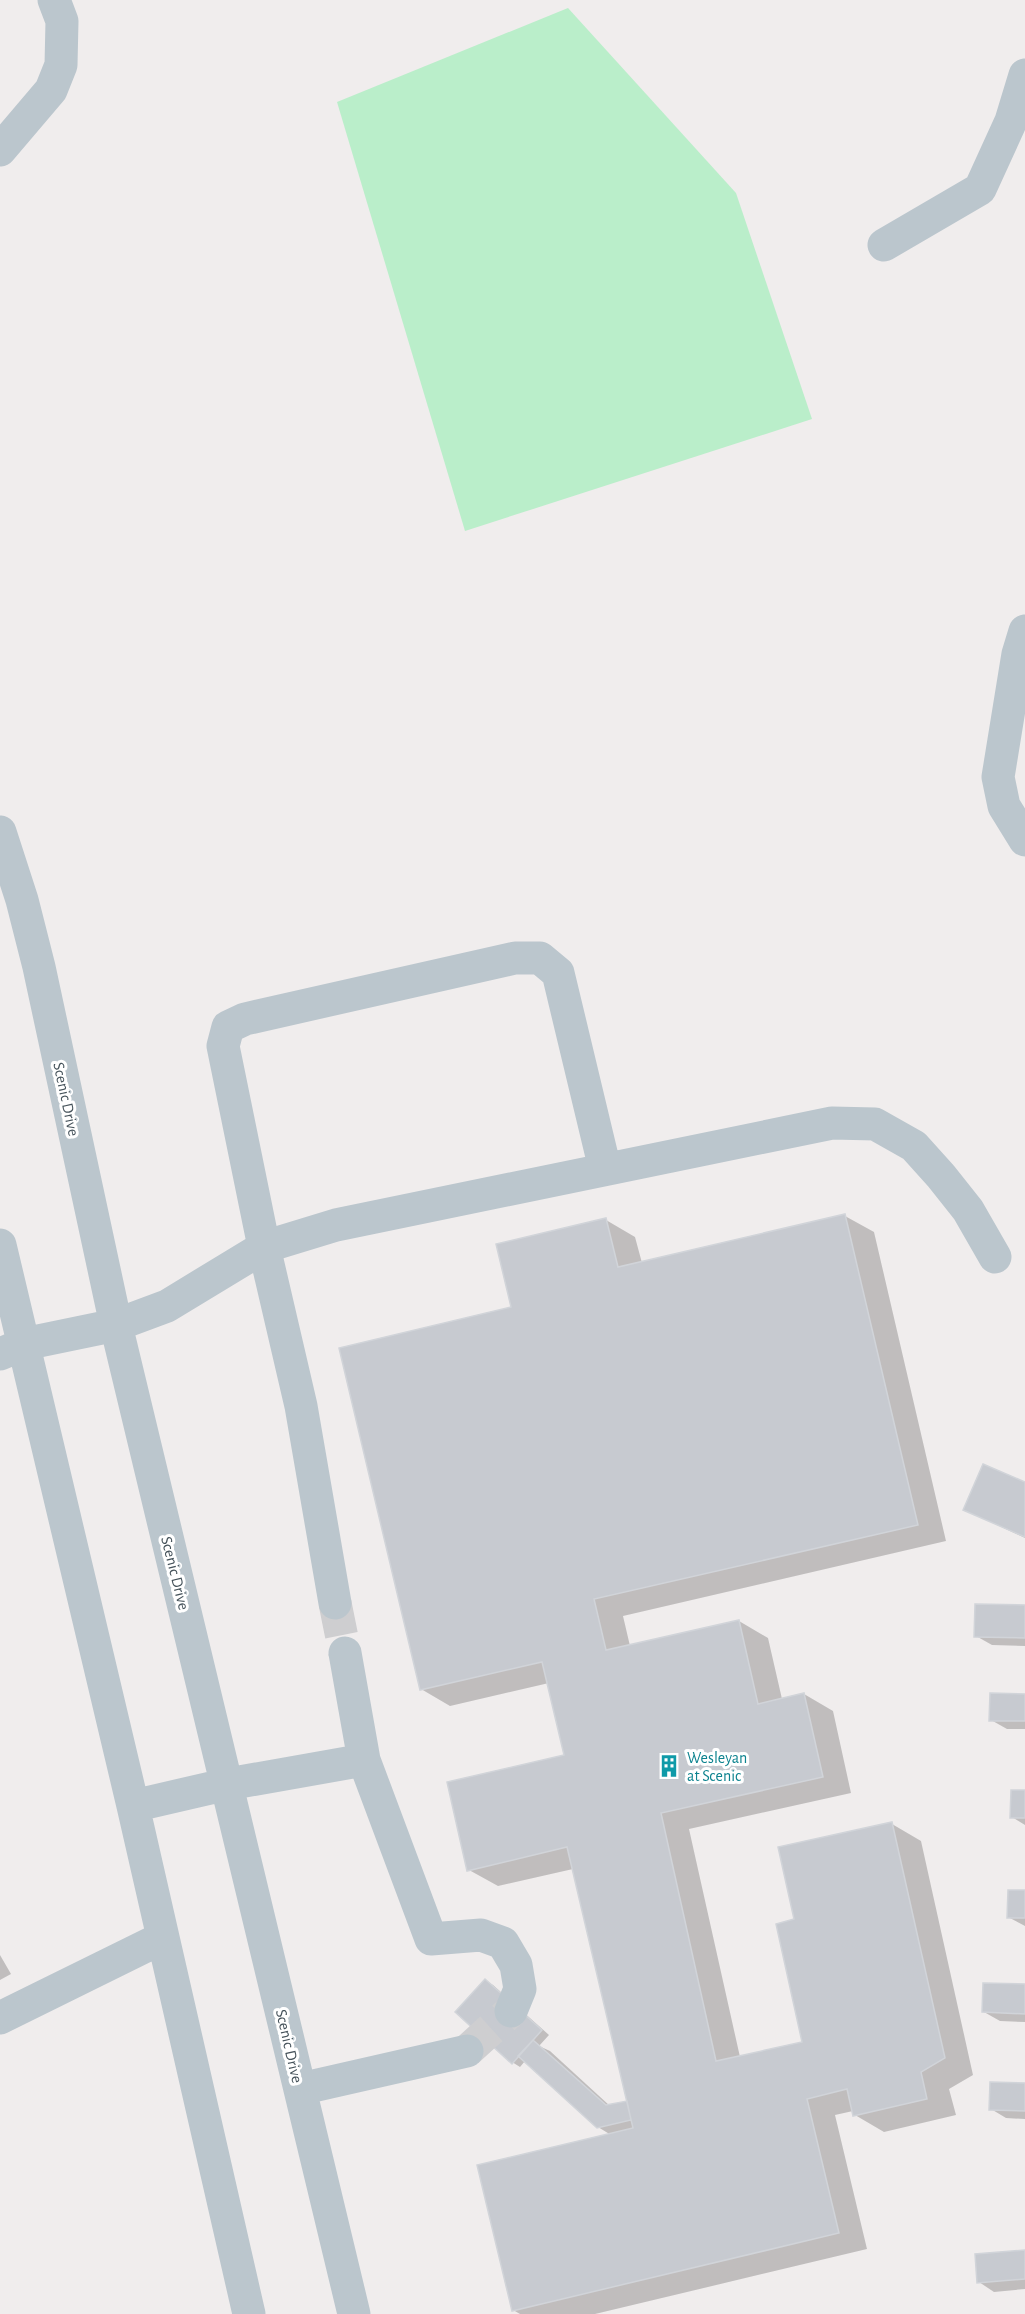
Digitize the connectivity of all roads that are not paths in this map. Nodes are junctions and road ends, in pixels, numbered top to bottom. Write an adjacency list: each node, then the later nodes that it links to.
1 (54, 0): 3 (street)
2 (1025, 75): 4 (street)
3 (0, 150)
4 (885, 245)
5 (1025, 631): 7 (street)
6 (0, 832): 8 (street, Scenic Drive)
7 (1025, 840)
8 (11, 902): 13 (street, Scenic Drive)
9 (605, 1169): 11 (street); 11 (street); 12 (street)
10 (0, 1245): 14 (street)
11 (264, 1247): 13 (street); 15 (street)
12 (995, 1257)
13 (116, 1325): 14 (street); 18 (street, Scenic Drive)
14 (12, 1349): 19 (street)
15 (335, 1603)
16 (345, 1653): 17 (street)
17 (364, 1760): 18 (street); 21 (street)
18 (228, 1784): 19 (street); 24 (street, Scenic Drive)
19 (133, 1806): 20 (street)
20 (162, 1938): 22 (street); 25 (street)
21 (511, 2011)
22 (0, 2018)
23 (467, 2051): 24 (street)
24 (300, 2089): 26 (street, Scenic Drive)
25 (249, 2314)
26 (354, 2314)

